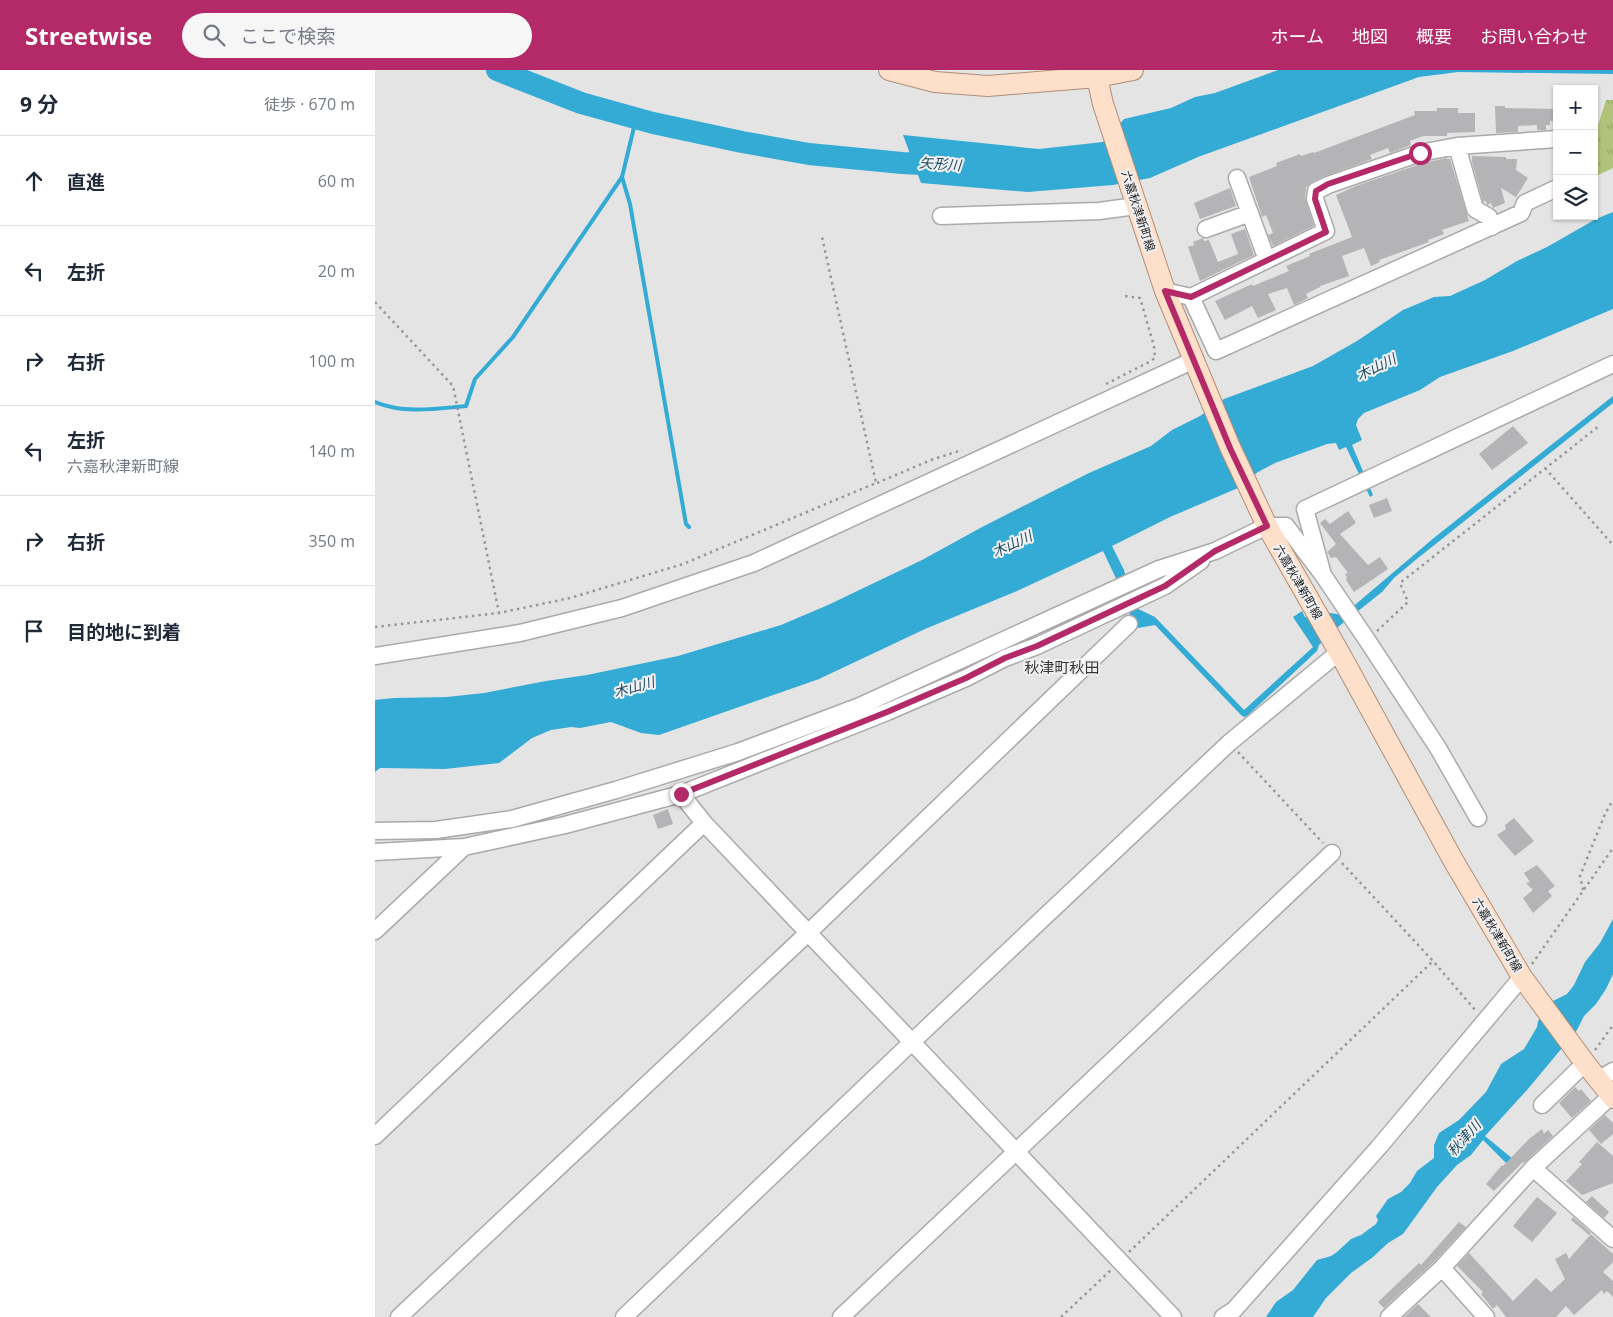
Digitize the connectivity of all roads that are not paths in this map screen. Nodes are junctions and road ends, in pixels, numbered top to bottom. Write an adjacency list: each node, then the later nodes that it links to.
1 (889, 70): 3 (main road)
2 (1133, 70): 3 (main road)
3 (1096, 74): 8 (main road, 六嘉秋津新町線)
4 (1553, 139): 5 (street)
5 (1457, 146): 11 (street); 13 (street)
6 (1237, 178): 9 (street)
7 (1553, 190): 11 (street)
8 (1136, 206): 10 (street); 14 (main road, 六嘉秋津新町線)
9 (1250, 213): 12 (street); 13 (street)
10 (941, 216)
11 (1493, 227): 15 (street)
12 (1206, 229)
13 (1267, 260): 15 (street)
14 (1165, 291): 15 (street); 16 (main road, 六嘉秋津新町線)
15 (1191, 297)
16 (1194, 360): 18 (main road, 六嘉秋津新町線); 23 (street)
17 (1613, 364): 20 (street)
18 (1267, 526): 19 (street); 20 (street); 22 (main road, 六嘉秋津新町線)
19 (1215, 551): 24 (street); 27 (street)
20 (1323, 575): 25 (street)
21 (1129, 624): 32 (street)
22 (1339, 652): 33 (main road, 六嘉秋津新町線); 34 (street)
23 (375, 656)
24 (681, 794): 26 (street); 28 (street)
25 (1478, 818)
26 (704, 823): 32 (street); 39 (street)
27 (375, 831)
28 (464, 847): 29 (street); 31 (street)
29 (375, 852)
30 (1331, 853): 40 (street)
31 (375, 931)
32 (809, 932): 34 (street); 44 (street)
33 (1522, 977): 35 (main road, 六嘉秋津新町線); 48 (street)
34 (913, 1041): 40 (street); 45 (street)
35 (1585, 1063): 36 (main road, 六嘉秋津新町線); 38 (street)
36 (1605, 1075): 37 (main road, 六嘉秋津新町線)
37 (1612, 1097): 41 (street)
38 (1542, 1104)
39 (375, 1136)
40 (1017, 1152): 46 (street); 47 (street)
41 (1533, 1168): 42 (street); 43 (street)
42 (1613, 1239)
43 (1442, 1268): 49 (street); 50 (street)
44 (399, 1317)
45 (625, 1317)
46 (841, 1317)
47 (1173, 1317)
48 (1223, 1317)
49 (1389, 1317)
50 (1486, 1317)

